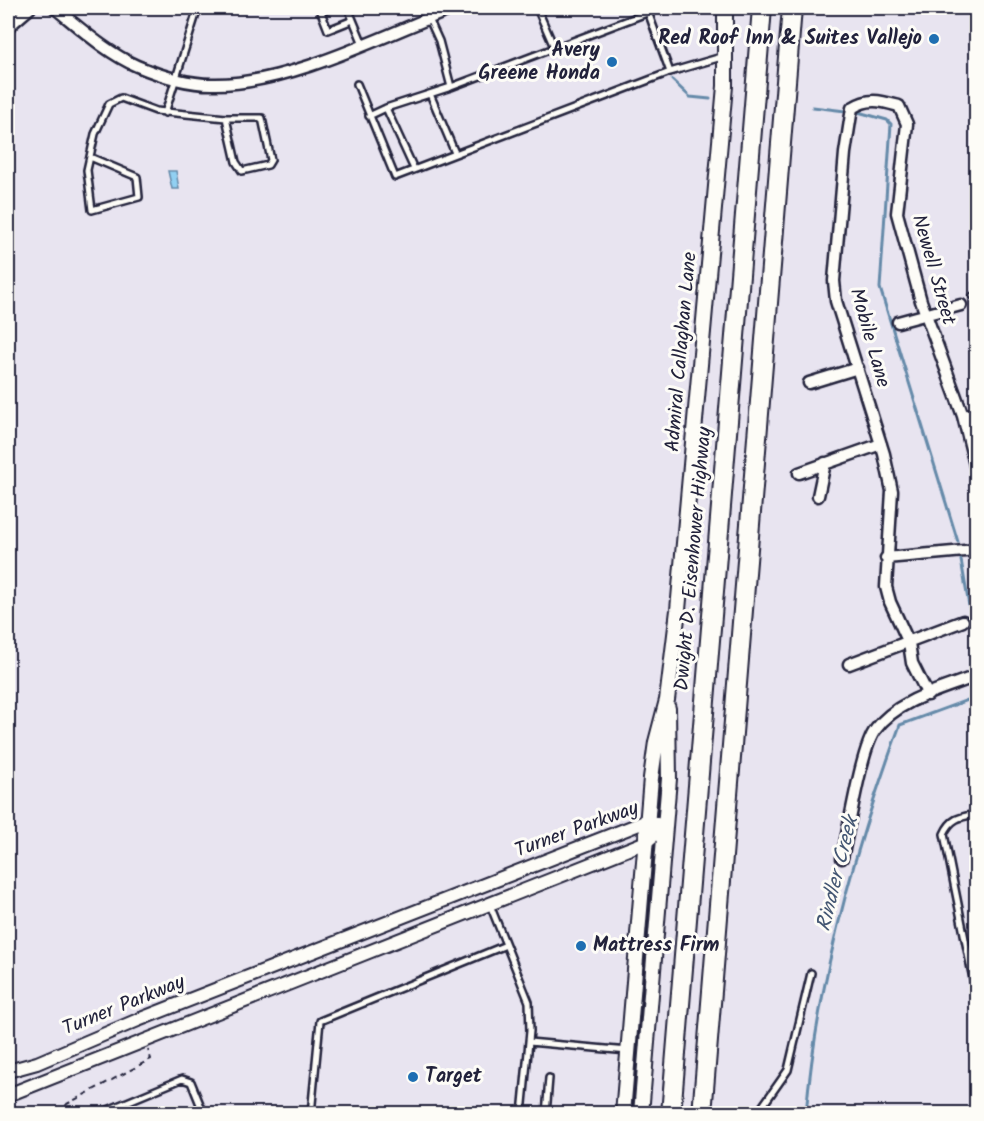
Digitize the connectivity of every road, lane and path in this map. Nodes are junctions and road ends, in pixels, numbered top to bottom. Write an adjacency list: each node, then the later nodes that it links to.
1 (30, 8): 15 (street)
2 (55, 8): 20 (street)
3 (198, 8): 20 (lane)
4 (331, 8): 14 (lane)
5 (348, 8): 14 (lane)
6 (454, 8): 13 (street)
7 (537, 8): 17 (lane)
8 (660, 8): 12 (lane)
9 (725, 8): 18 (main road, Admiral Callaghan Lane)
10 (762, 8): 75 (highway, Dwight D. Eisenhower Highway)
11 (792, 8): 76 (highway)
12 (648, 12): 17 (lane); 19 (lane)
13 (426, 13): 16 (street); 22 (lane)
14 (353, 20): 16 (lane)
15 (8, 27)
16 (363, 44): 20 (street)
17 (554, 47): 22 (lane)
18 (725, 56): 19 (lane); 51 (main road, Admiral Callaghan Lane)
19 (670, 72): 28 (lane)
20 (174, 79): 25 (lane)
21 (357, 84): 26 (lane)
22 (451, 87): 23 (lane)
23 (430, 94): 24 (lane); 28 (lane)
24 (386, 108): 26 (lane); 30 (lane)
25 (165, 112): 27 (lane); 29 (lane)
26 (369, 116): 30 (lane)
27 (226, 118): 27 (lane)
28 (455, 153): 30 (lane)
29 (90, 157): 29 (lane)
30 (414, 169)
31 (900, 182): 33 (street, Newell Street); 35 (street, Mobile Lane)
32 (961, 305): 33 (street)
33 (925, 313): 34 (street); 38 (street, Newell Street)
34 (898, 322)
35 (858, 368): 36 (street); 39 (street, Mobile Lane)
36 (809, 383)
37 (976, 413): 38 (street)
38 (963, 416): 41 (street, Newell Street)
39 (881, 444): 40 (street); 45 (street, Mobile Lane)
40 (825, 464): 42 (street); 43 (street)
41 (976, 469)
42 (798, 472)
43 (818, 496)
44 (976, 550): 45 (street)
45 (886, 558): 47 (street, Mobile Lane)
46 (963, 621): 47 (street)
47 (909, 643): 48 (street); 50 (street, Mobile Lane)
48 (849, 664)
49 (976, 676): 50 (street)
50 (928, 695): 56 (street)
51 (667, 700): 53 (main road, Admiral Callaghan Lane); 54 (main road, Admiral Callaghan Lane)
52 (976, 814): 60 (lane)
53 (647, 821): 54 (street, Turner Parkway); 55 (main road, Admiral Callaghan Lane); 64 (street, Turner Parkway)
54 (665, 826): 55 (street, Turner Parkway); 74 (main road, Admiral Callaghan Lane)
55 (646, 842): 57 (street, Turner Parkway); 63 (main road, Admiral Callaghan Lane)
56 (842, 858)
57 (489, 904): 58 (lane); 61 (street, Turner Parkway)
58 (506, 945): 62 (lane); 70 (lane)
59 (811, 973): 77 (lane)
60 (976, 994)
61 (145, 1039): 66 (street, Turner Parkway); 67 (path)
62 (529, 1042): 63 (lane); 71 (lane)
63 (628, 1051): 73 (main road, Admiral Callaghan Lane)
64 (8, 1071)
65 (549, 1078): 72 (lane)
66 (8, 1095)
67 (59, 1113)
68 (98, 1113): 69 (lane)
69 (204, 1113)
70 (311, 1113)
71 (522, 1113)
72 (546, 1113)
73 (623, 1113)
74 (641, 1113)
75 (671, 1113)
76 (702, 1113)
77 (758, 1113)

